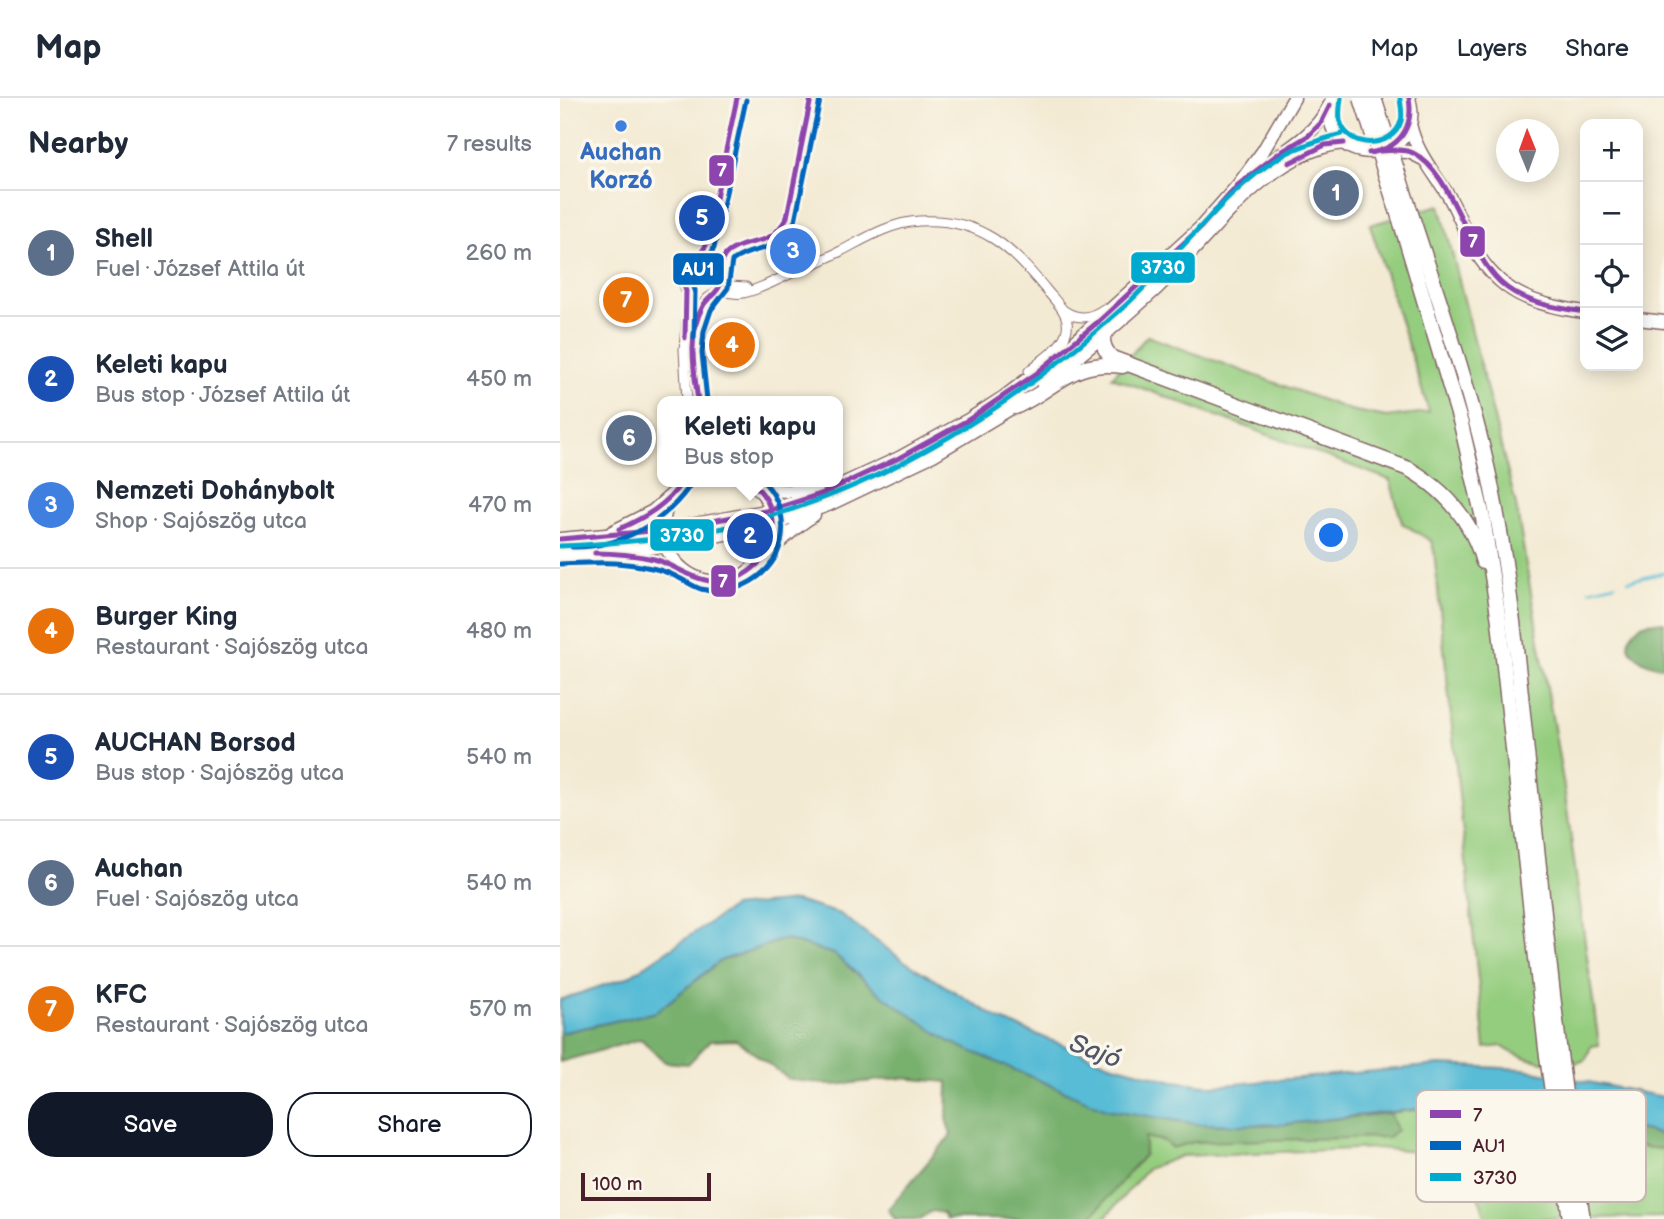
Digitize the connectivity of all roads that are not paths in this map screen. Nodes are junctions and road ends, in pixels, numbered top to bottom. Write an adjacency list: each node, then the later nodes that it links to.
1 (1294, 98): 10 (main road)
2 (1361, 98): 11 (highway, bridge)
3 (1374, 98): 11 (highway, bridge)
4 (1409, 98): 6 (main road)
5 (1331, 102): 7 (main road); 10 (main road)
6 (1410, 124): 8 (main road); 9 (main road)
7 (1344, 143): 8 (main road); 22 (main road)
8 (1381, 151): 9 (main road)
9 (1424, 159): 19 (main road)
10 (1238, 185): 12 (main road)
11 (1407, 222): 47 (highway); 48 (highway)
12 (1158, 268): 17 (main road); 18 (street)
13 (721, 280): 14 (street); 15 (street); 16 (street)
14 (759, 287): 16 (street); 18 (street)
15 (686, 291): 16 (street); 24 (street)
16 (712, 295): 25 (street)
17 (1122, 300): 22 (highway); 26 (main road)
18 (1062, 309): 26 (street)
19 (1580, 311)
20 (1643, 320): 21 (main road)
21 (1664, 322)
22 (1103, 337): 23 (highway); 26 (main road)
23 (1135, 368): 26 (highway); 47 (highway)
24 (687, 396)
25 (697, 396)
26 (1010, 402): 27 (main road); 36 (main road)
27 (867, 472): 28 (main road); 29 (main road)
28 (843, 479)
29 (843, 483)
30 (679, 487): 39 (main road)
31 (679, 487): 40 (main road)
32 (756, 487): 37 (main road)
33 (762, 487): 34 (main road)
34 (812, 487)
35 (836, 487): 37 (main road)
36 (828, 505): 38 (main road); 45 (main road)
37 (771, 510): 38 (main road); 39 (main road)
38 (774, 524): 42 (main road); 45 (main road)
39 (663, 530): 40 (main road); 42 (main road)
40 (599, 537): 41 (main road)
41 (560, 538)
42 (666, 547): 43 (main road); 46 (main road)
43 (599, 553): 44 (main road); 46 (main road)
44 (560, 555)
45 (765, 557): 46 (main road)
46 (682, 569)
47 (1499, 621): 48 (highway)
48 (1553, 1048): 49 (highway)
49 (1559, 1090)

